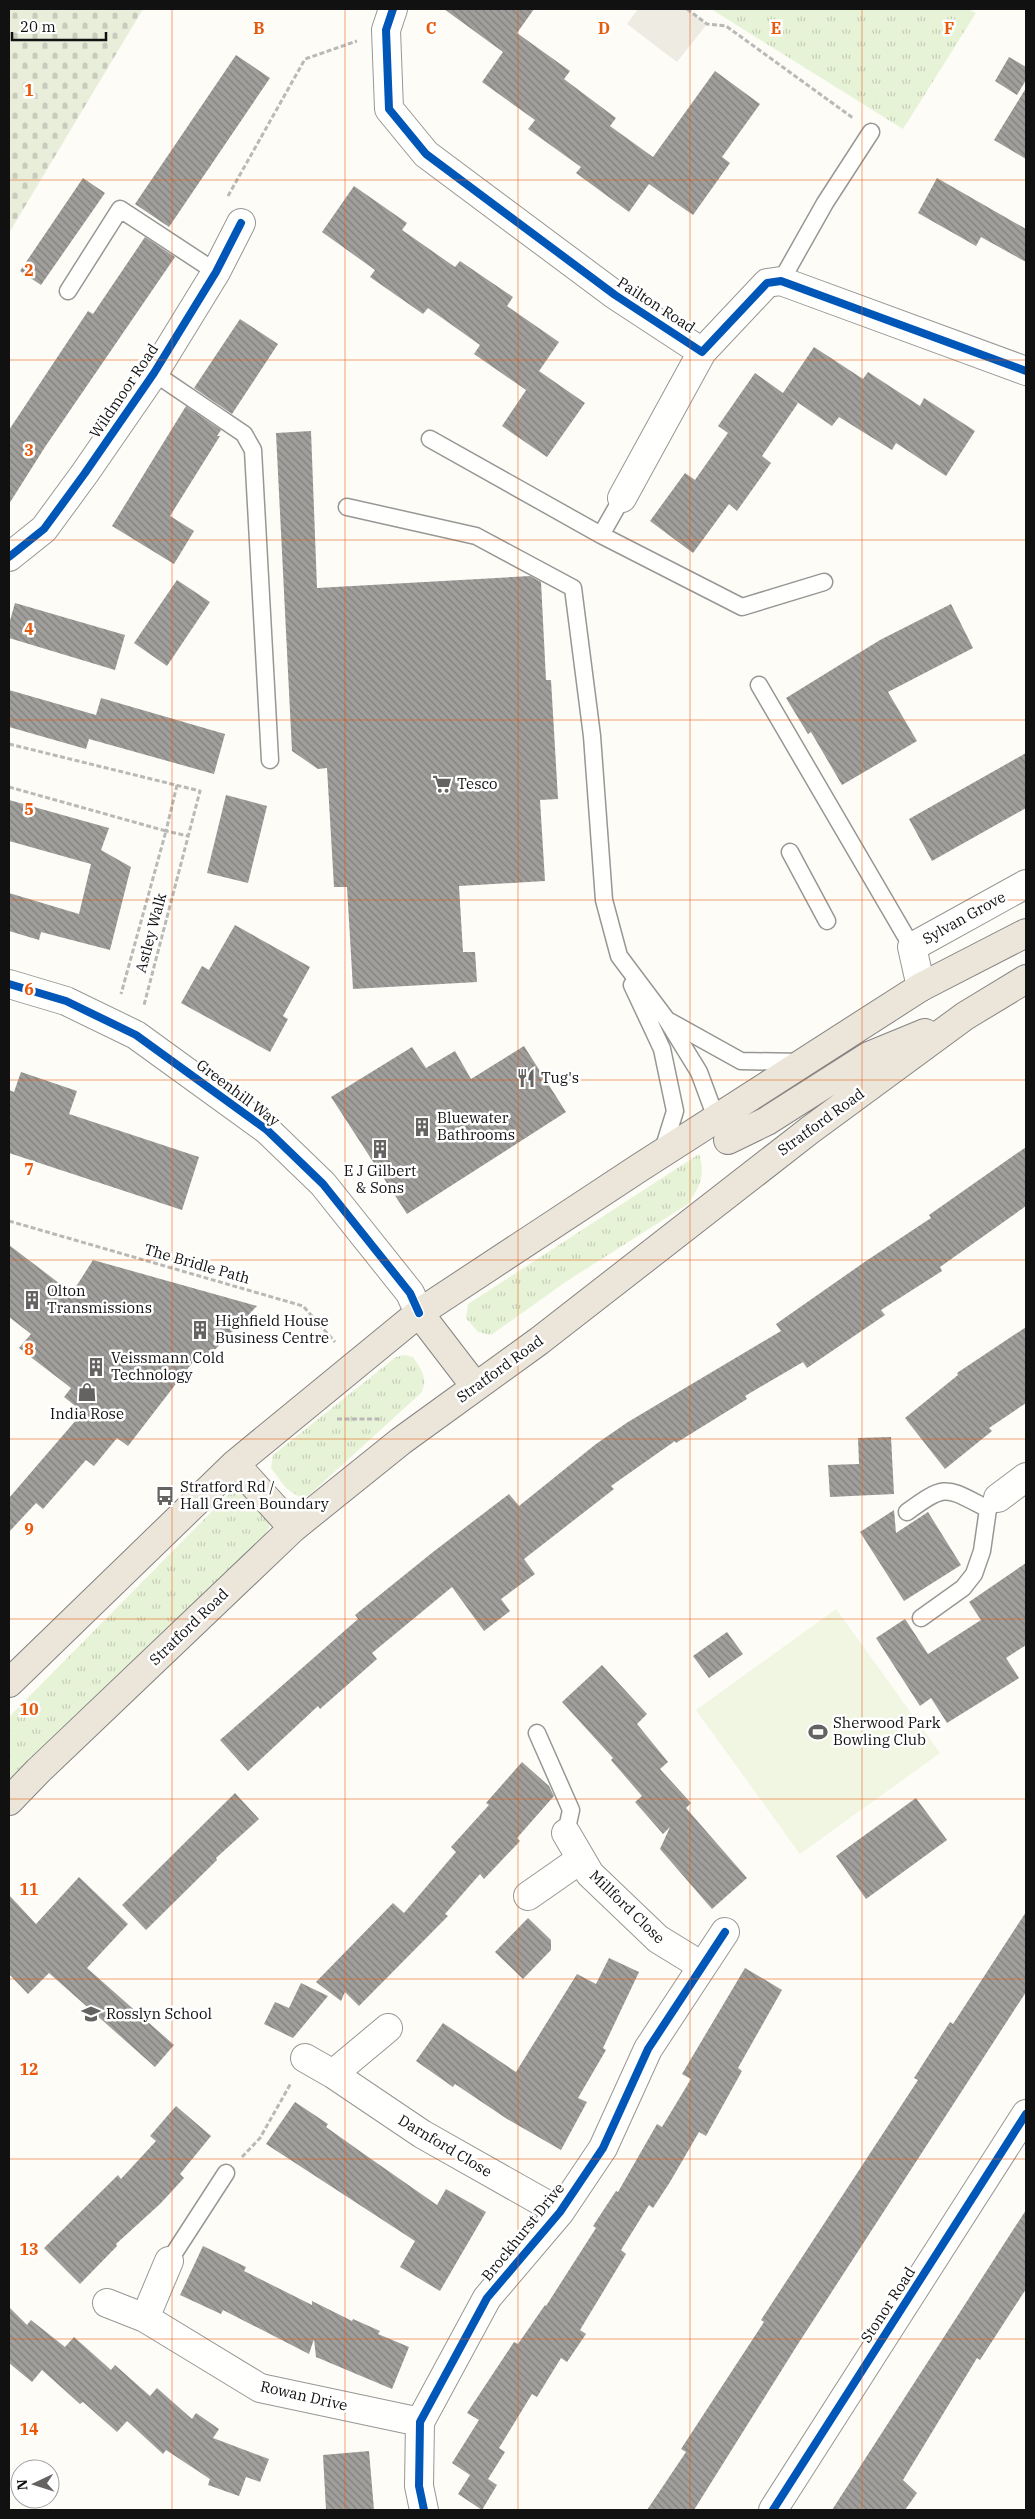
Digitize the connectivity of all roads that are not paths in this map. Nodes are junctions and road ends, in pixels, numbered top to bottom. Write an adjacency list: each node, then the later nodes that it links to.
1 (389, 19): 7 (street, Pailton Road)
2 (871, 132): 5 (lane)
3 (241, 223): 4 (street, Wildmoor Road)
4 (216, 272): 6 (lane); 9 (street, Wildmoor Road)
5 (781, 281): 7 (street, Pailton Road); 8 (street)
6 (68, 291)
7 (702, 352): 11 (street)
8 (1026, 371)
9 (154, 373): 14 (street, Wildmoor Road); 17 (lane)
10 (430, 439): 13 (lane)
11 (622, 498): 13 (lane)
12 (347, 507): 23 (lane)
13 (601, 535): 15 (lane)
14 (9, 557)
15 (824, 582)
16 (759, 685): 22 (lane)
17 (270, 760)
18 (790, 852): 20 (lane)
19 (1026, 884): 22 (street, Sylvan Grove)
20 (827, 922)
21 (1026, 933): 26 (highway)
22 (912, 947): 26 (street, Sylvan Grove)
23 (619, 956): 28 (lane); 31 (lane)
24 (1026, 979): 27 (highway, Stratford Road)
25 (9, 984): 33 (street, Greenhill Way)
26 (921, 987): 29 (highway)
27 (965, 1016): 30 (highway); 32 (highway, Stratford Road)
28 (667, 1020): 29 (lane); 30 (lane)
29 (804, 1062): 30 (highway)
30 (722, 1129): 31 (highway); 32 (highway)
31 (662, 1153): 33 (highway)
32 (750, 1175): 34 (highway, Stratford Road)
33 (420, 1313): 34 (highway); 35 (highway)
34 (475, 1386): 39 (highway, Stratford Road)
35 (235, 1464): 39 (highway); 41 (highway)
36 (1026, 1477): 37 (street)
37 (993, 1504): 38 (lane); 40 (lane)
38 (907, 1512)
39 (294, 1528): 43 (highway, Stratford Road)
40 (921, 1618)
41 (9, 1684)
42 (537, 1733): 44 (lane)
43 (9, 1801)
44 (566, 1833): 45 (street, Millford Close)
45 (581, 1859): 46 (street, Millford Close); 48 (street, Millford Close)
46 (528, 1896)
47 (725, 1932): 48 (street, Brockhurst Drive)
48 (702, 1966): 54 (street, Brockhurst Drive)
49 (388, 2028): 51 (street)
50 (305, 2058): 51 (street, Darnford Close)
51 (333, 2074): 54 (street, Darnford Close)
52 (1026, 2114): 60 (street, Stonor Road)
53 (226, 2173): 55 (lane)
54 (560, 2212): 58 (street, Brockhurst Drive)
55 (168, 2261): 57 (street)
56 (107, 2302): 57 (street, Rowan Drive)
57 (145, 2318): 58 (street, Rowan Drive)
58 (420, 2422): 59 (street, Brockhurst Drive)
59 (424, 2510)
60 (774, 2510)

